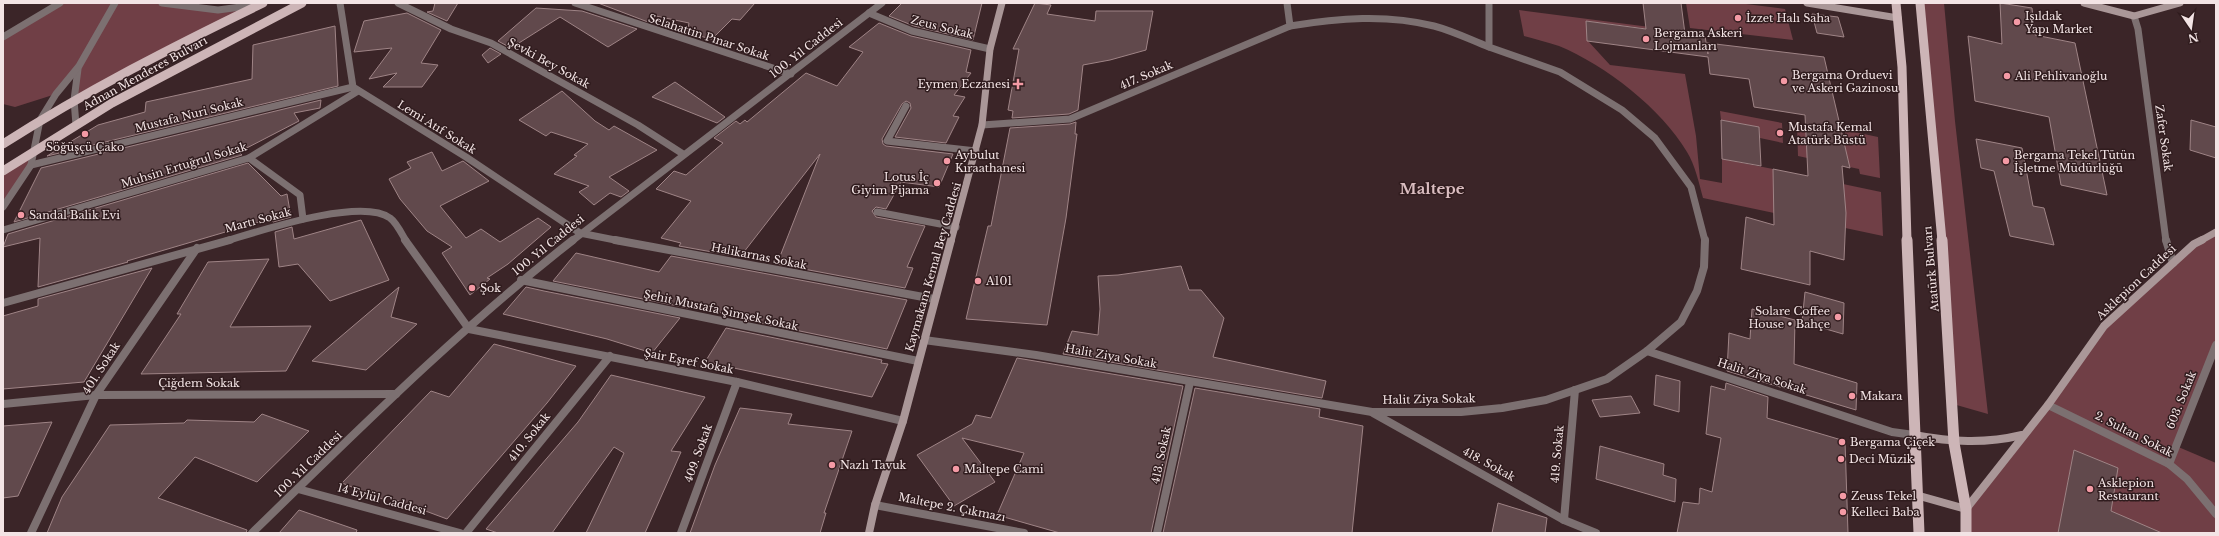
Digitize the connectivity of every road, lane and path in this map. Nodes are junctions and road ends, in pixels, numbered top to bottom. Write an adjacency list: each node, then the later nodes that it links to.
1 (60, 3): 22 (street)
2 (115, 3): 25 (street)
3 (162, 3): 17 (street)
4 (302, 3): 31 (main road, Adnan Menderes Bulvarı)
5 (340, 3): 27 (street)
6 (398, 3): 36 (street, Şevki Bey Sokak)
7 (575, 3): 26 (street, Selahattin Pınar Sokak)
8 (882, 3): 18 (street, 100. Yıl Caddesi)
9 (1002, 3): 24 (main road, Kaymakam Kemal Bey Caddesi)
10 (1287, 3): 21 (street)
11 (1489, 3): 23 (street)
12 (1807, 3): 20 (main road)
13 (1896, 3): 20 (main road, Atatürk Bulvarı)
14 (1920, 3): 69 (main road, Atatürk Bulvarı)
15 (2084, 3): 19 (main road)
16 (2180, 3): 19 (main road)
17 (261, 4): 28 (main road, Adnan Menderes Bulvarı)
18 (869, 13): 24 (street, Zeus Sokak); 26 (street, 100. Yıl Caddesi)
19 (2134, 16): 48 (street, Zafer Sokak)
20 (1898, 18): 67 (main road, Atatürk Bulvarı)
21 (1290, 26): 23 (street, 417. Sokak); 32 (street, 417. Sokak)
22 (3, 37)
23 (1489, 47): 55 (street, 417. Sokak)
24 (990, 49): 32 (main road, Kaymakam Kemal Bey Caddesi)
25 (79, 66): 28 (street); 30 (street)
26 (792, 74): 36 (street, 100. Yıl Caddesi)
27 (355, 89): 37 (street, Muhsin Ertuğrul Sokak); 38 (street, Mustafa Nuri Sokak); 46 (street, Lemi Atıf Sokak)
28 (74, 100): 30 (main road, Adnan Menderes Bulvarı); 31 (street)
29 (906, 106): 35 (street)
30 (40, 120): 33 (main road, Adnan Menderes Bulvarı); 34 (street)
31 (76, 125): 34 (main road, Adnan Menderes Bulvarı)
32 (982, 125): 35 (main road, Kaymakam Kemal Bey Caddesi)
33 (3, 144)
34 (34, 150): 38 (street); 39 (main road, Adnan Menderes Bulvarı)
35 (976, 151): 43 (main road, Kaymakam Kemal Bey Caddesi)
36 (683, 154): 46 (street, 100. Yıl Caddesi)
37 (249, 158): 42 (street); 44 (street, Muhsin Ertuğrul Sokak)
38 (31, 165): 40 (street)
39 (3, 171)
40 (3, 207)
41 (877, 212): 43 (street)
42 (303, 219): 47 (street, Martı Sokak); 52 (street, Martı Sokak)
43 (956, 227): 50 (main road, Kaymakam Kemal Bey Caddesi)
44 (3, 230)
45 (2216, 232): 48 (main road, Asklepion Caddesi)
46 (580, 234): 49 (street, 100. Yıl Caddesi); 50 (street, Halikarnas Sokak)
47 (197, 248): 51 (street, Martı Sokak); 62 (street, 401. Sokak)
48 (2173, 263): 64 (main road, Asklepion Caddesi)
49 (521, 280): 52 (street, 100. Yıl Caddesi); 57 (street, Şehit Mustafa Şimşek Sokak)
50 (934, 299): 53 (main road, Kaymakam Kemal Bey Caddesi)
51 (3, 303)
52 (469, 329): 56 (street, Şair Eşref Sokak); 61 (street, 100. Yıl Caddesi)
53 (924, 340): 57 (main road, Kaymakam Kemal Bey Caddesi); 59 (street, Halit Ziya Sokak)
54 (2216, 345): 70 (street, 603. Sokak)
55 (1647, 351): 60 (street, Halit Ziya Sokak); 67 (street, Halit Ziya Sokak)
56 (610, 356): 58 (street, Şair Eşref Sokak); 80 (street, 410. Sokak)
57 (918, 361): 66 (main road, Kaymakam Kemal Bey Caddesi)
58 (737, 382): 66 (street, Şair Eşref Sokak); 81 (street, 409. Sokak)
59 (1190, 382): 65 (street, Halit Ziya Sokak); 84 (street, 413. Sokak)
60 (1575, 390): 65 (street, Halit Ziya Sokak); 76 (street, 419. Sokak)
61 (396, 394): 62 (street, Çiğdem Sokak); 71 (street, 100. Yıl Caddesi)
62 (96, 395): 63 (street, Çiğdem Sokak); 77 (street, 401. Sokak)
63 (3, 404)
64 (2048, 405): 68 (main road, Asklepion Caddesi); 70 (street, 2. Sultan Sokak)
65 (1372, 412): 76 (street, 418. Sokak)
66 (903, 421): 73 (main road, Kaymakam Kemal Bey Caddesi)
67 (1914, 435): 69 (main road); 72 (main road, Atatürk Bulvarı)
68 (2022, 435): 69 (main road); 74 (main road, Asklepion Caddesi)
69 (1954, 443): 74 (main road, Atatürk Bulvarı)
70 (2169, 464): 75 (street, 2. Sultan Sokak)
71 (298, 489): 78 (street, 100. Yıl Caddesi); 79 (street, 14 Eylül Caddesi)
72 (1916, 495): 74 (main road); 86 (main road, Atatürk Bulvarı)
73 (875, 505): 82 (main road, Kaymakam Kemal Bey Caddesi); 83 (street, Maltepe 2. Çıkmazı)
74 (1966, 509): 87 (main road, Atatürk Bulvarı)
75 (2216, 514)
76 (1564, 520): 85 (street, 418. Sokak)
77 (31, 533)
78 (252, 533)
79 (460, 533)
80 (466, 533)
81 (681, 533)
82 (869, 533)
83 (1024, 533)
84 (1157, 533)
85 (1596, 533)
86 (1918, 533)
87 (1966, 533)

